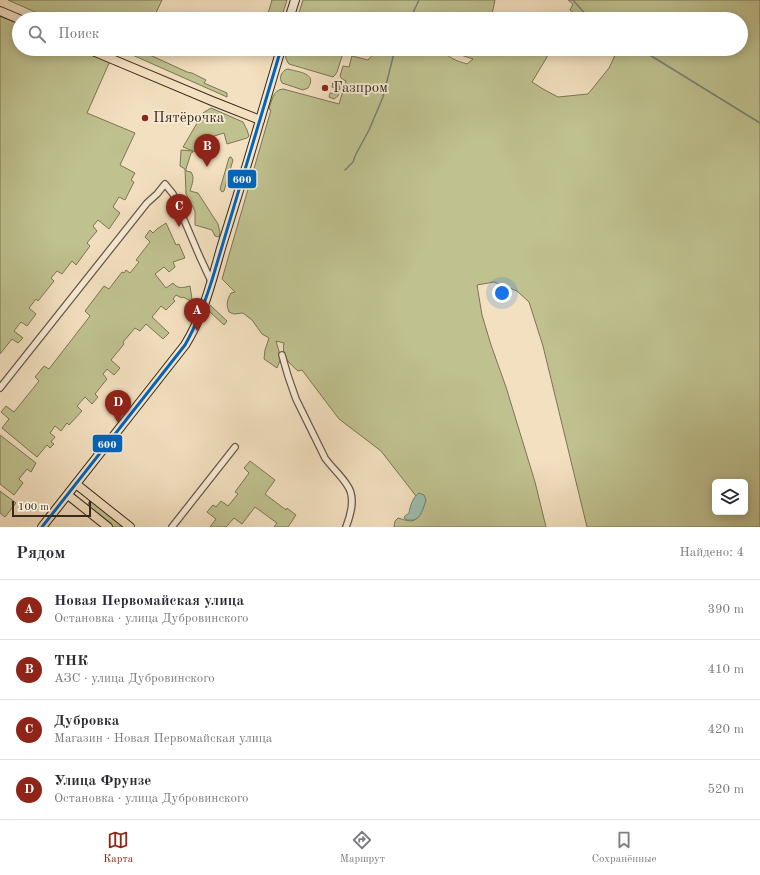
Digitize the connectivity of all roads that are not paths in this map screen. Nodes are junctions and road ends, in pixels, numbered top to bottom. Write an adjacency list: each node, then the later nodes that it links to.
1 (295, 0): 3 (main road)
2 (0, 10): 4 (main road)
3 (292, 12)
4 (12, 16)
5 (104, 56): 7 (main road)
6 (279, 56): 7 (main road)
7 (260, 120): 8 (main road)
8 (211, 281): 10 (street); 12 (main road)
9 (282, 355): 18 (street)
10 (0, 388)
11 (235, 447): 17 (street)
12 (76, 484): 13 (main road); 16 (main road)
13 (68, 495): 14 (main road); 15 (main road)
14 (42, 527)
15 (108, 527)
16 (130, 527)
17 (172, 527)
18 (346, 527)

